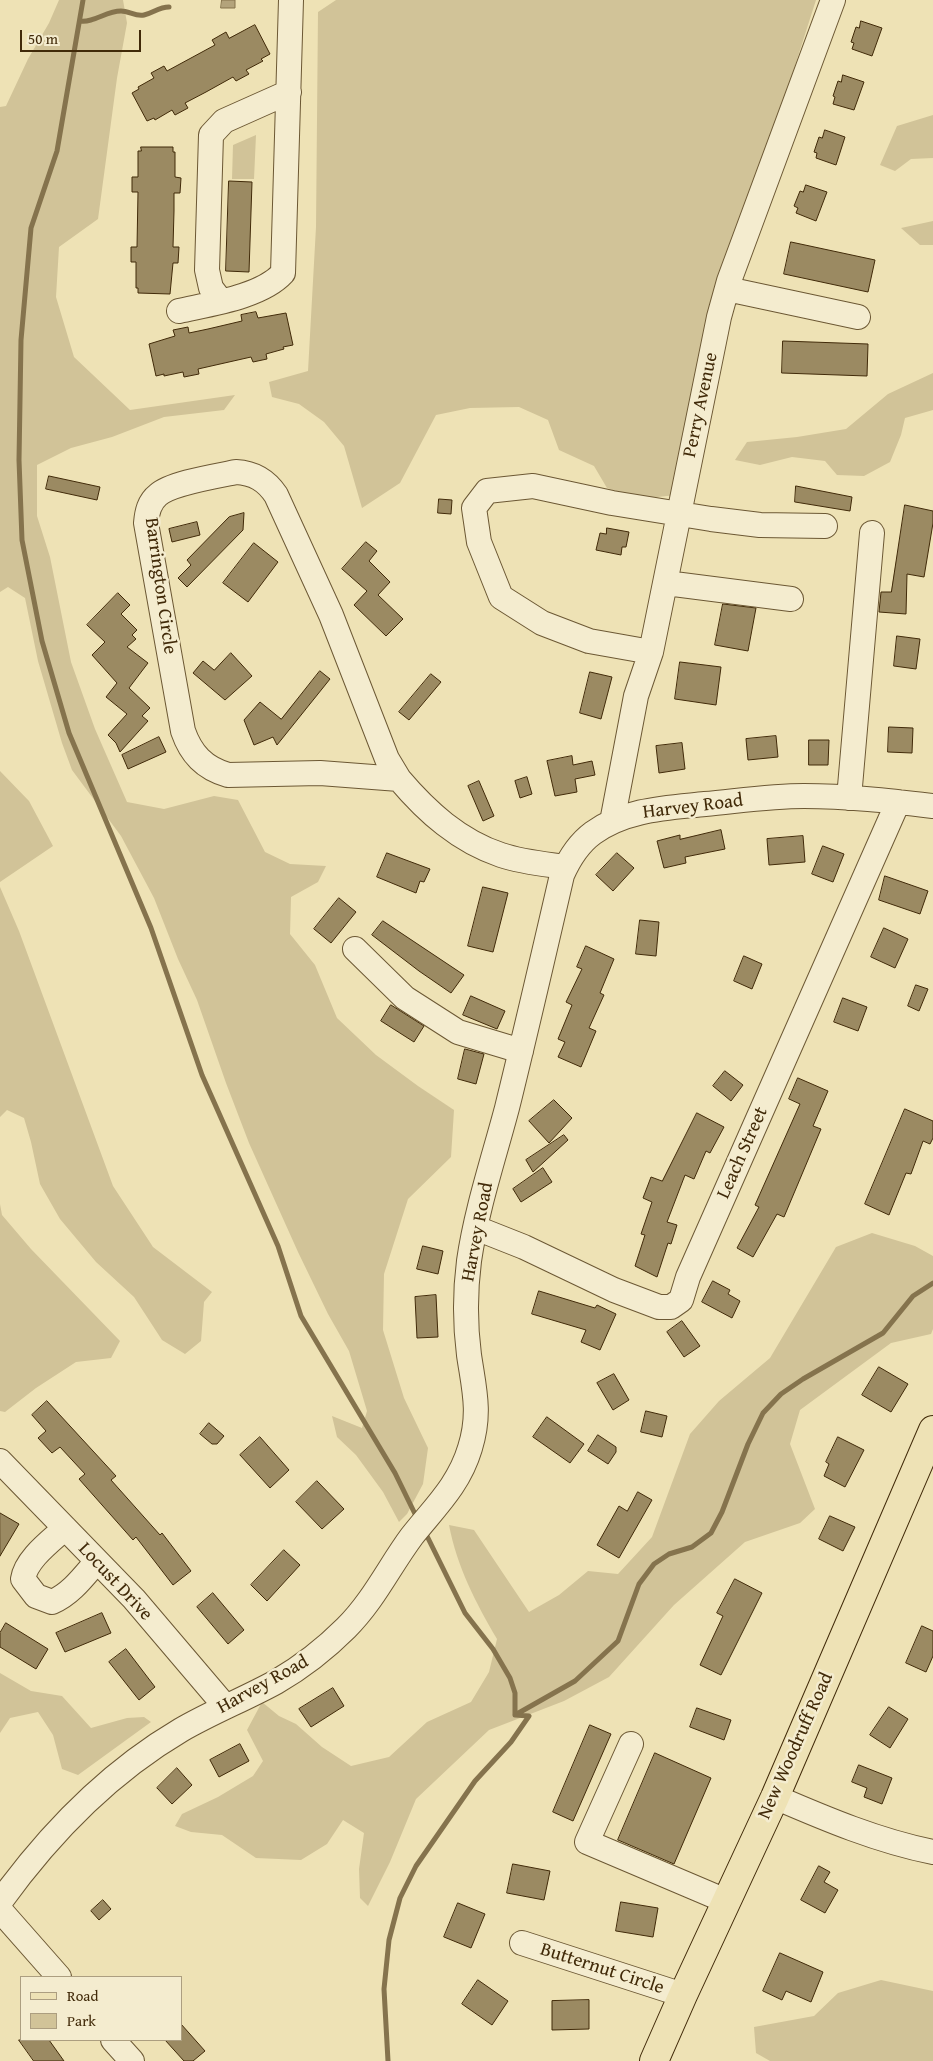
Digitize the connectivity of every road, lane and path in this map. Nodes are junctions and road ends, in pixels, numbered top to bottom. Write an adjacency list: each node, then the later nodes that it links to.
1 (291, 0): 3 (street)
2 (833, 0): 4 (street, Perry Avenue)
3 (289, 92): 5 (street); 5 (street)
4 (727, 288): 7 (street); 8 (street, Perry Avenue)
5 (221, 301): 6 (street)
6 (178, 311)
7 (858, 317)
8 (680, 513): 9 (street); 11 (street, Perry Avenue); 13 (street)
9 (825, 526)
10 (872, 532): 15 (street)
11 (666, 583): 12 (street); 13 (street, Perry Avenue)
12 (791, 599)
13 (652, 652): 18 (street, Perry Avenue)
14 (399, 779): 14 (street, Barrington Circle); 19 (street, Barrington Circle)
15 (850, 798): 16 (street, Harvey Road); 18 (street, Harvey Road)
16 (898, 802): 17 (street, Harvey Road); 22 (street, Leach Street)
17 (933, 806)
18 (612, 822): 19 (street, Harvey Road)
19 (565, 867): 21 (street, Harvey Road)
20 (355, 949): 21 (street)
21 (521, 1051): 22 (street, Harvey Road)
22 (476, 1228): 27 (street, Harvey Road)
23 (933, 1430): 29 (main road, New Woodruff Road)
24 (0, 1461): 25 (street, Locust Drive)
25 (65, 1528): 26 (street, Locust Drive); 26 (street)
26 (97, 1561): 27 (street, Locust Drive)
27 (225, 1706): 31 (street, Harvey Road)
28 (630, 1744): 32 (street)
29 (775, 1797): 30 (street); 32 (main road, New Woodruff Road)
30 (933, 1852)
31 (0, 1902)
32 (726, 1902): 36 (main road, New Woodruff Road)
33 (0, 1910): 35 (street)
34 (522, 1943): 36 (street, Butternut Circle)
35 (58, 1976)
36 (683, 1995): 39 (main road, New Woodruff Road)
37 (114, 2041): 38 (street)
38 (132, 2061)
39 (654, 2061)

